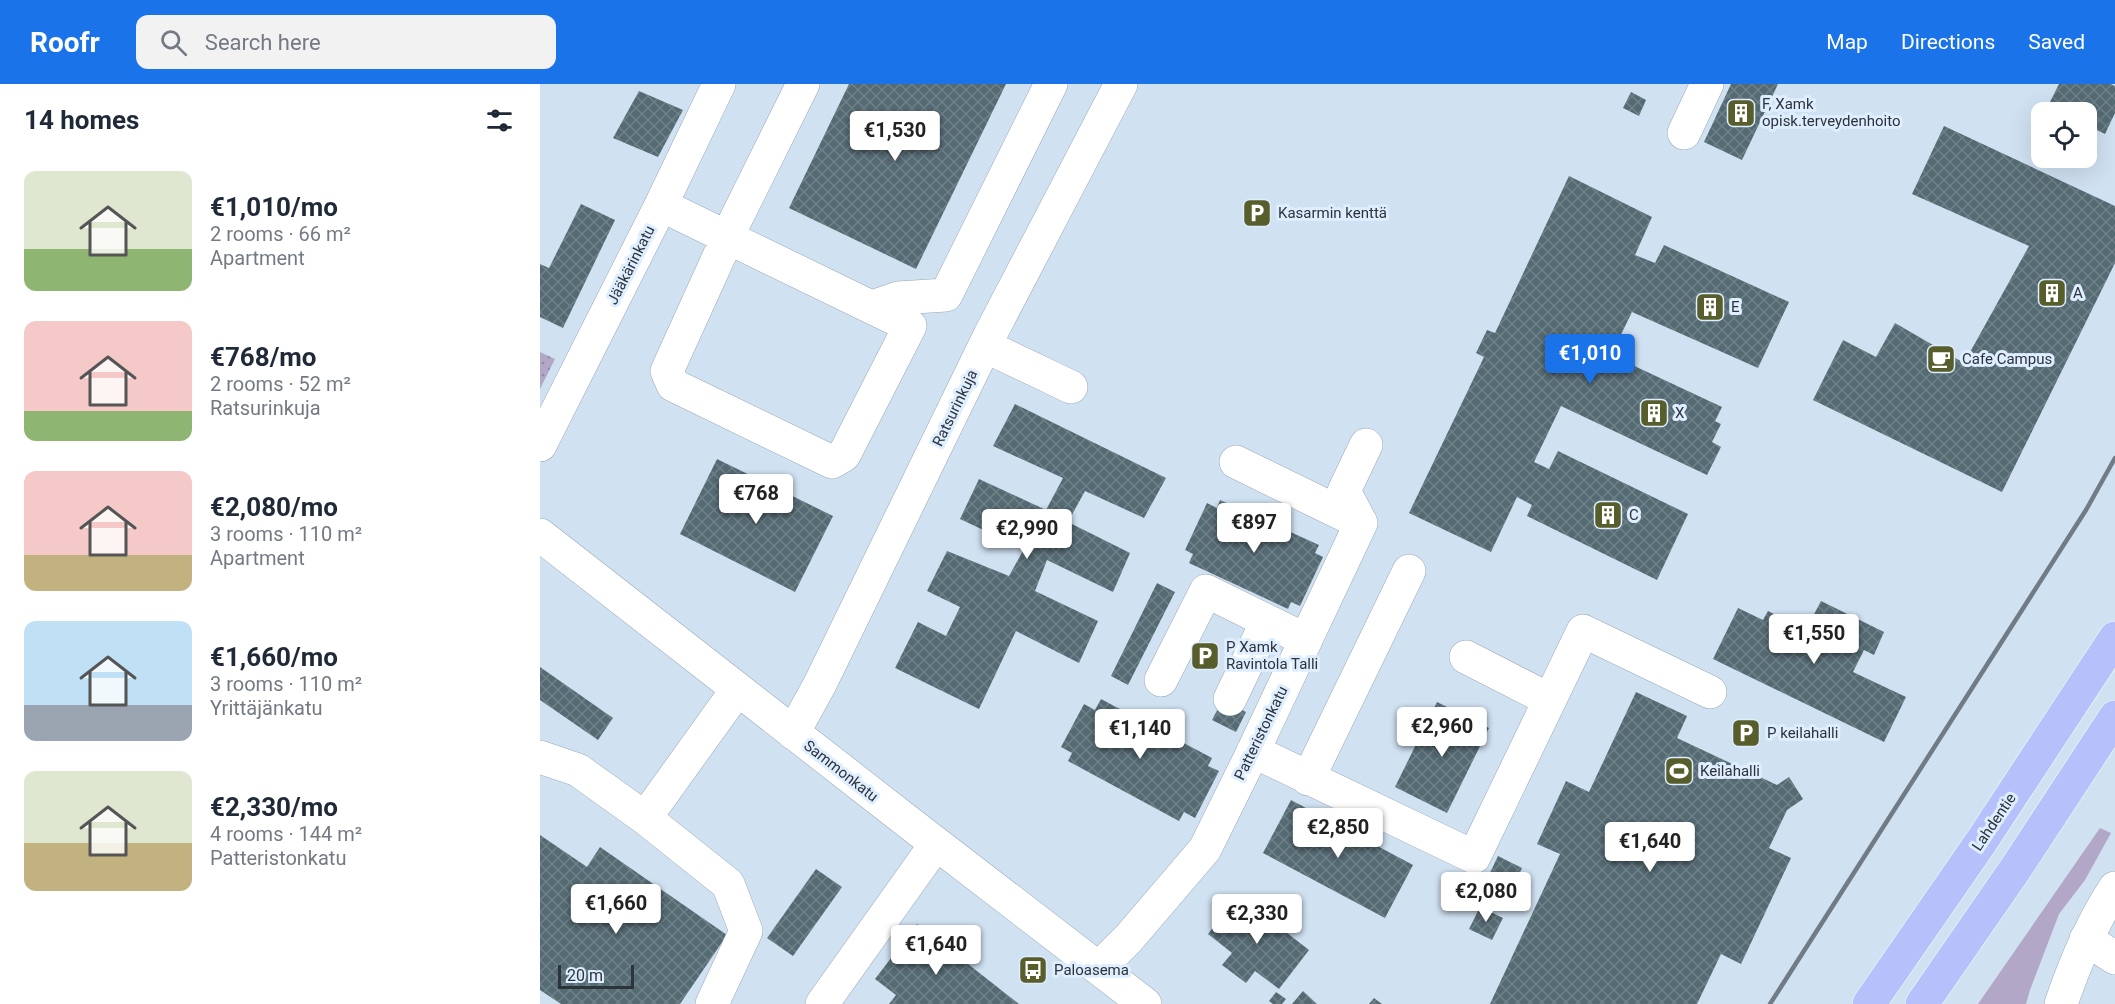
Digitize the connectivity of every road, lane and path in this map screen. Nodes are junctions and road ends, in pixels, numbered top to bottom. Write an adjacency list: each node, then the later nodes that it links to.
1 (719, 84): 7 (street, Jääkärinkatu)
2 (803, 84): 8 (street)
3 (1051, 84): 9 (street)
4 (1121, 84): 10 (street, Ratsurinkuja)
5 (1707, 84): 6 (street)
6 (1684, 133)
7 (662, 205): 8 (street); 12 (street, Jääkärinkatu)
8 (727, 237): 9 (street); 9 (street)
9 (872, 307)
10 (985, 346): 11 (street); 28 (street, Ratsurinkuja)
11 (1071, 387)
12 (540, 445)
13 (1359, 459): 15 (street)
14 (1236, 462): 15 (street)
15 (1361, 523): 20 (street, Patteristonkatu)
16 (540, 535): 23 (street, Sammonkatu)
17 (1409, 571): 31 (street)
18 (1267, 621): 20 (street); 22 (street); 25 (street)
19 (2115, 638): 41 (highway, Lahdentie)
20 (1306, 640): 29 (street, Patteristonkatu)
21 (1466, 657): 26 (street)
22 (1161, 681)
23 (737, 690): 28 (street, Sammonkatu); 32 (street)
24 (1710, 692): 26 (street)
25 (1230, 699)
26 (1550, 700): 31 (street)
27 (2115, 717): 42 (highway)
28 (793, 734): 33 (street, Sammonkatu)
29 (1253, 751): 31 (street); 37 (street, Patteristonkatu)
30 (540, 757): 32 (street)
31 (1308, 778)
32 (645, 818): 38 (street)
33 (936, 844): 37 (street, Sammonkatu); 39 (street)
34 (2115, 888): 35 (street)
35 (2086, 939): 36 (street); 43 (street)
36 (2115, 958)
37 (1099, 968): 40 (street, Sammonkatu)
38 (712, 1004)
39 (822, 1004)
40 (1145, 1004)
41 (1869, 1004)
42 (1922, 1004)
43 (2061, 1004)

